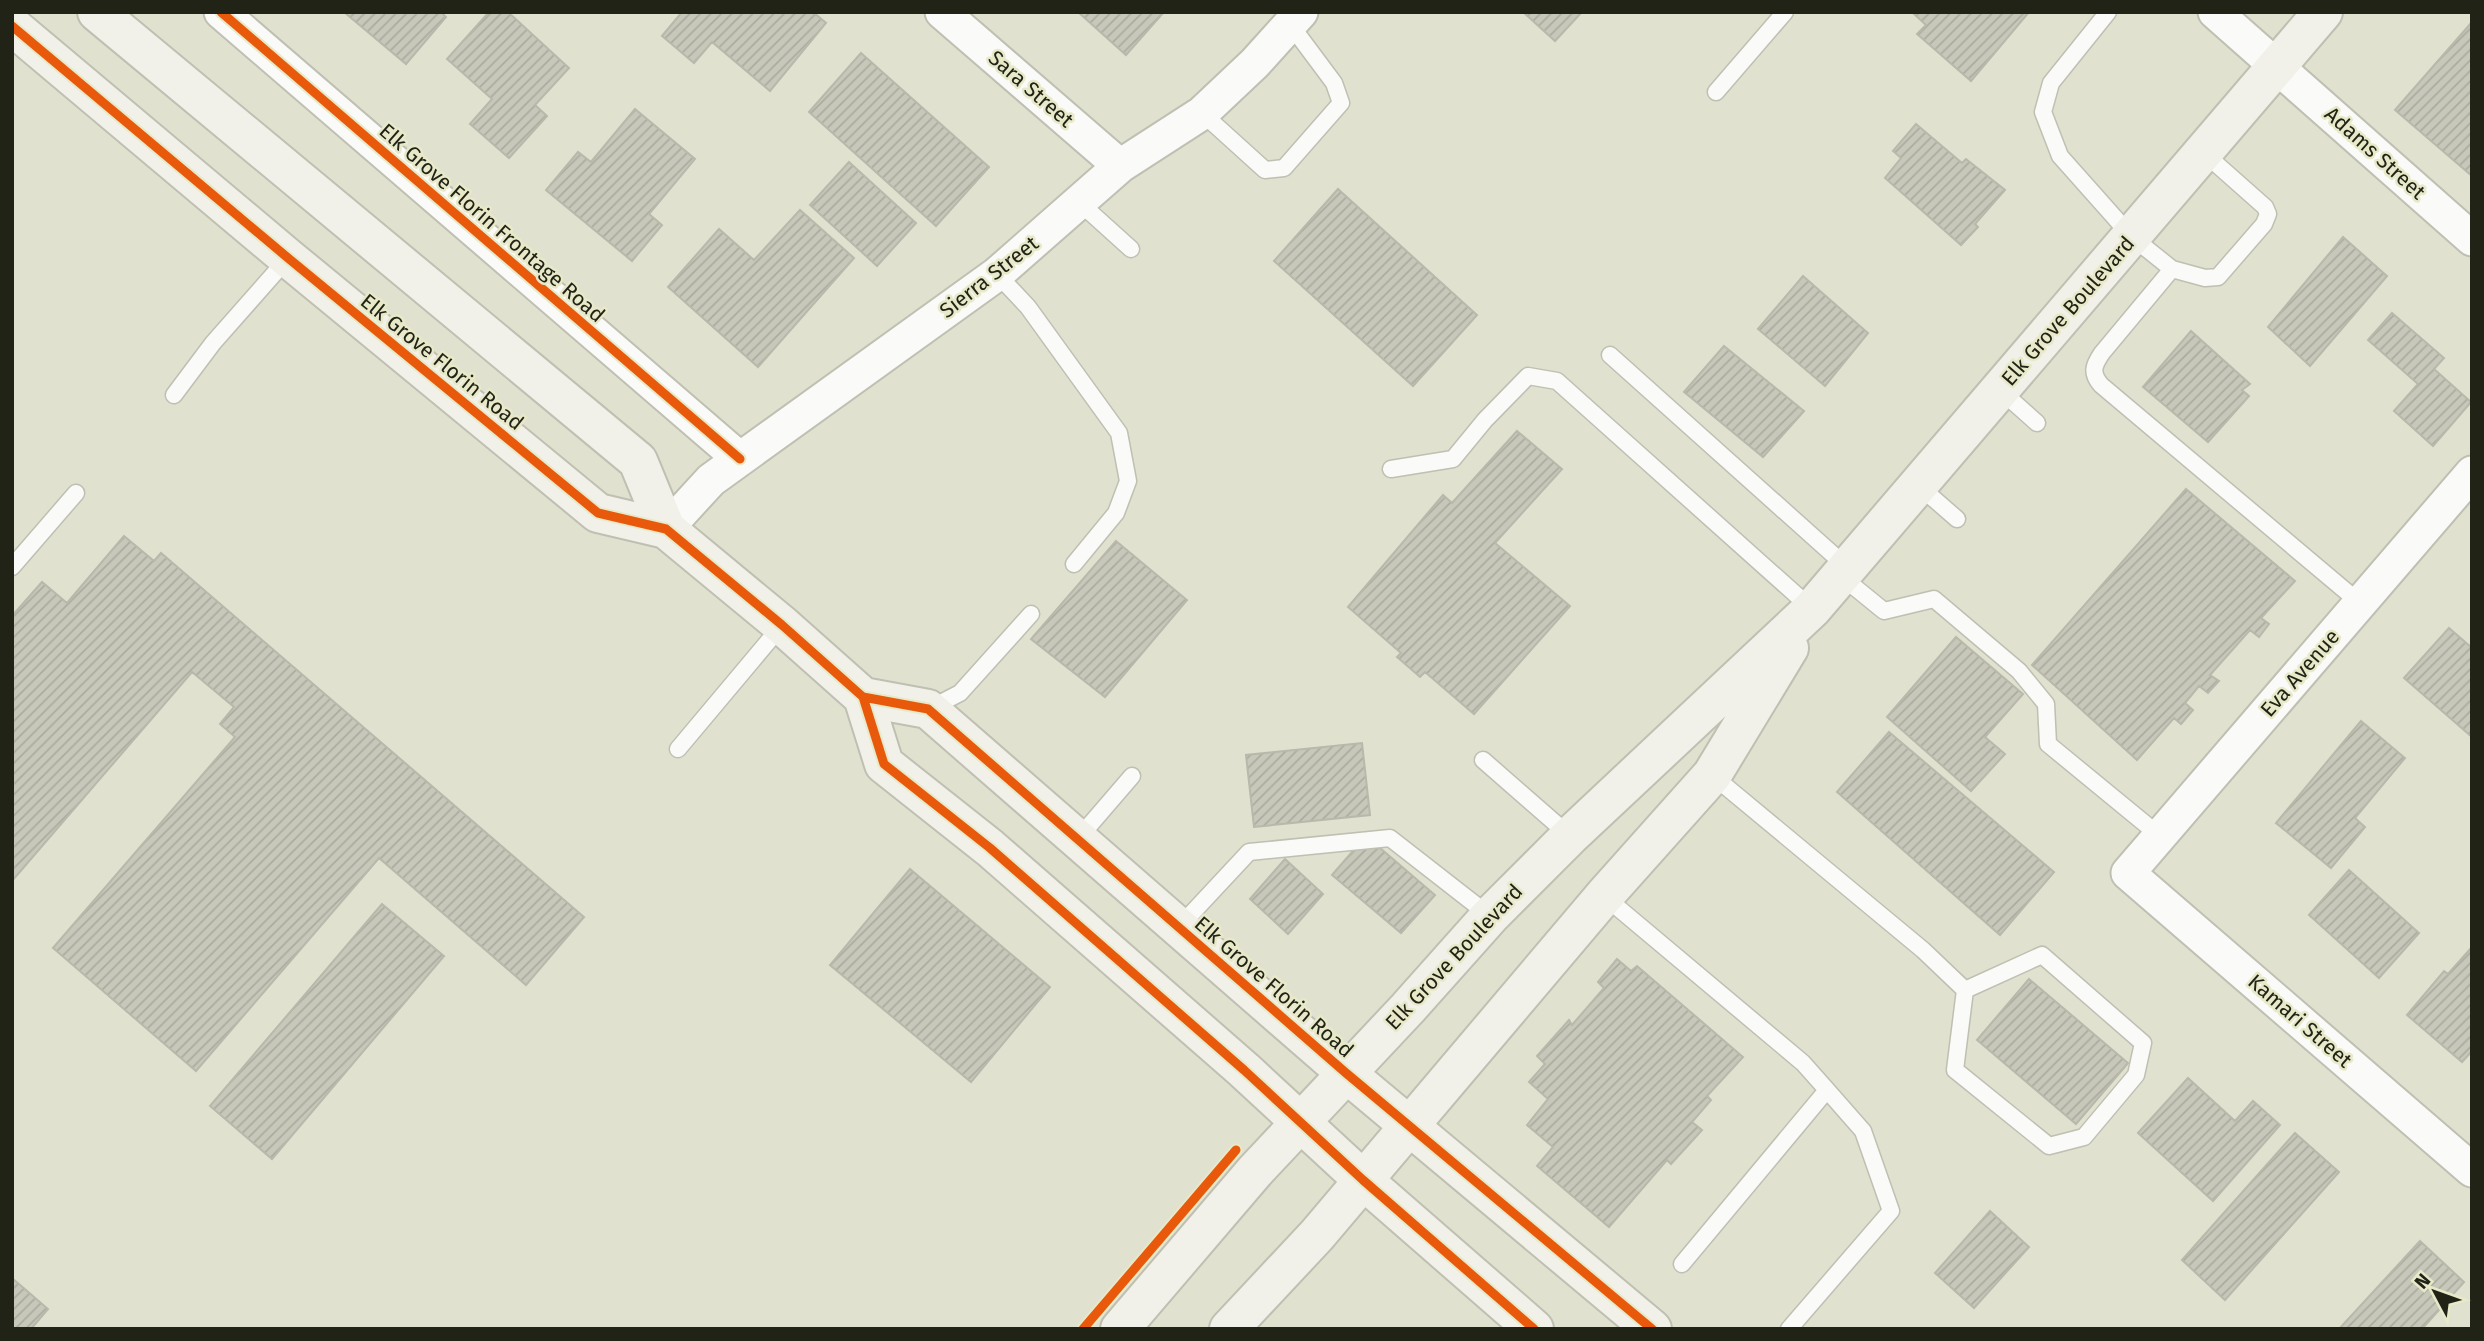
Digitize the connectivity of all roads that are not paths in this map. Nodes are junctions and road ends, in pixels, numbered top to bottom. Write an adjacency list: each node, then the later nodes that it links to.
1 (97, 12): 32 (main road, Elk Grove Florin Road)
2 (221, 12): 26 (street, Elk Grove Florin Frontage Road)
3 (942, 12): 14 (street, Sara Street)
4 (1785, 12): 11 (lane)
5 (2108, 12): 16 (lane)
6 (2215, 12): 10 (street, Adams Street)
7 (2323, 12): 10 (main road, Elk Grove Boulevard)
8 (1296, 18): 12 (street, Sierra Street); 12 (lane)
9 (12, 26): 19 (main road, Elk Grove Florin Road)
10 (2277, 67): 13 (main road, Elk Grove Boulevard); 17 (street, Adams Street)
11 (1716, 92)
12 (1202, 113): 14 (street, Sierra Street)
13 (2204, 153): 16 (main road, Elk Grove Boulevard); 20 (lane)
14 (1120, 166): 15 (street, Sierra Street)
15 (1080, 203): 18 (lane); 21 (street, Sierra Street)
16 (2132, 236): 20 (lane); 23 (main road, Elk Grove Boulevard)
17 (2472, 239)
18 (1131, 249)
19 (288, 258): 24 (lane); 32 (main road, Elk Grove Florin Road)
20 (2172, 269): 36 (lane)
21 (997, 274): 26 (street, Sierra Street); 33 (lane)
22 (1610, 355): 35 (lane)
23 (2000, 390): 25 (lane); 29 (main road, Elk Grove Boulevard)
24 (174, 395)
25 (2037, 423)
26 (740, 459): 32 (street, Sierra Street)
27 (1391, 469): 37 (lane)
28 (2472, 473): 36 (street, Eva Avenue)
29 (1918, 485): 31 (lane); 35 (main road, Elk Grove Boulevard)
30 (76, 493): 34 (lane)
31 (1956, 519)
32 (666, 529): 39 (main road, Elk Grove Florin Road)
33 (1074, 564)
34 (12, 567)
35 (1844, 572): 37 (main road, Elk Grove Boulevard); 47 (lane)
36 (2360, 603): 47 (street, Eva Avenue)
37 (1812, 609): 44 (main road, Elk Grove Boulevard); 46 (main road, Elk Grove Boulevard)
38 (1031, 614): 41 (lane)
39 (782, 625): 40 (main road, Elk Grove Florin Road); 42 (lane)
40 (863, 697): 41 (main road); 56 (main road)
41 (928, 709): 48 (main road, Elk Grove Florin Road)
42 (678, 749)
43 (1483, 760): 46 (lane)
44 (1712, 775): 50 (main road, Elk Grove Boulevard); 53 (lane)
45 (1132, 776): 48 (lane)
46 (1570, 836): 51 (main road, Elk Grove Boulevard)
47 (2160, 836): 49 (street, Eva Avenue)
48 (1076, 841): 52 (main road, Elk Grove Florin Road)
49 (2129, 873): 58 (street, Kamari Street)
50 (1604, 896): 55 (lane); 57 (main road, Elk Grove Boulevard)
51 (1490, 916): 52 (lane); 54 (main road, Elk Grove Boulevard)
52 (1179, 927): 54 (main road, Elk Grove Florin Road)
53 (1965, 989): 53 (lane)
54 (1346, 1073): 56 (main road, Elk Grove Boulevard); 57 (main road, Elk Grove Florin Road)
55 (1826, 1090): 60 (lane); 65 (lane)
56 (1299, 1122): 59 (main road); 61 (main road, Elk Grove Boulevard)
57 (1409, 1126): 59 (main road, Elk Grove Boulevard); 64 (main road, Elk Grove Florin Road)
58 (2472, 1170)
59 (1363, 1180): 62 (main road, Elk Grove Boulevard); 63 (main road)
60 (1682, 1264)
61 (1120, 1329)
62 (1229, 1329)
63 (1534, 1329)
64 (1652, 1329)
65 (1789, 1329)

